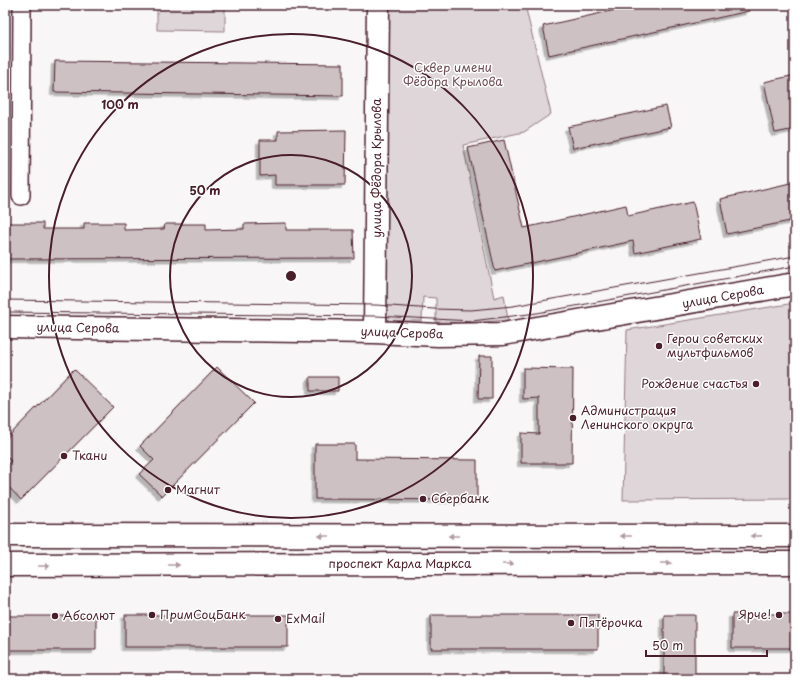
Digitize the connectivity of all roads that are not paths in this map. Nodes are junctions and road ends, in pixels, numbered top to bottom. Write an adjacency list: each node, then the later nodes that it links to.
1 (22, 5): 3 (street)
2 (378, 5): 6 (main road, улица Фёдора Крылова)
3 (21, 196)
4 (795, 284): 6 (main road, улица Серова)
5 (5, 327): 6 (main road, улица Серова)
6 (375, 332)
7 (5, 534): 8 (main road, one-way to 7)
8 (485, 536): 9 (main road, one-way to 8); 11 (main road)
9 (795, 536)
10 (795, 563): 11 (main road, проспект Карла Маркса, one-way to 10)
11 (486, 564): 12 (main road, проспект Карла Маркса, one-way to 11)
12 (5, 566)

